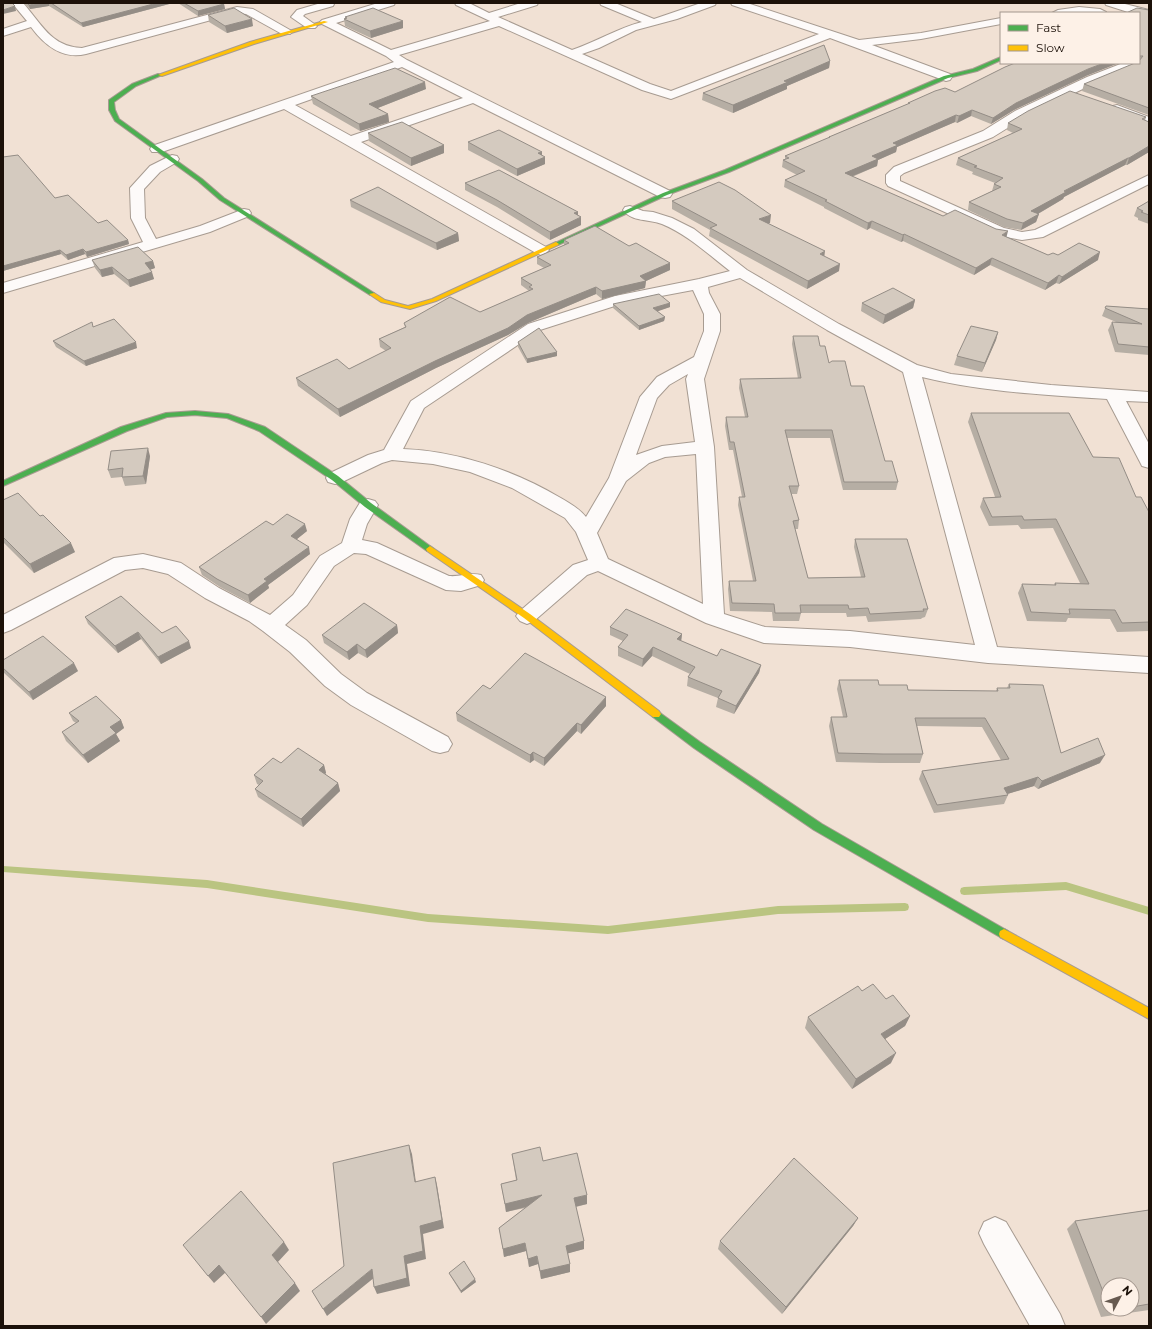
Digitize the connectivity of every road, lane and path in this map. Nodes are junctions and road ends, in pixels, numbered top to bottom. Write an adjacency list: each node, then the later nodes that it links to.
1 (17, 3): 18 (street)
2 (390, 3): 10 (street)
3 (460, 3): 14 (street)
4 (533, 3): 14 (street)
5 (605, 3): 17 (street)
6 (710, 3): 17 (street)
7 (736, 3): 22 (street)
8 (328, 4): 10 (street); 19 (street)
9 (1113, 4): 11 (street); 13 (street)
10 (370, 9): 16 (street)
11 (1098, 9): 12 (street)
12 (1065, 12)
13 (1149, 13)
14 (495, 19): 24 (street); 25 (street)
15 (1000, 21): 23 (street)
16 (326, 22): 19 (street); 24 (street)
17 (653, 22): 25 (street)
18 (33, 23): 20 (street); 21 (street)
19 (310, 26): 20 (street)
20 (286, 32): 37 (street)
21 (3, 33)
22 (827, 34): 23 (street); 25 (street)
23 (856, 43): 29 (street)
24 (390, 54): 27 (street)
25 (572, 54)
26 (1000, 59): 29 (street)
27 (403, 63): 32 (street); 33 (street)
28 (1132, 64): 30 (street)
29 (946, 77): 40 (street)
30 (1067, 92): 31 (street); 39 (street)
31 (1082, 97)
32 (474, 98): 36 (street); 40 (street)
33 (284, 104): 36 (street); 37 (street)
34 (1105, 105): 35 (street)
35 (1149, 121)
36 (350, 141): 44 (street)
37 (157, 149): 38 (street)
38 (172, 159): 42 (street); 43 (street)
39 (1149, 179)
40 (665, 194): 41 (street)
41 (630, 210): 44 (street); 45 (street)
42 (244, 213): 43 (street); 44 (street)
43 (151, 244): 47 (street)
44 (540, 250)
45 (742, 273): 46 (street); 49 (street)
46 (700, 284): 48 (street); 53 (street)
47 (3, 288)
48 (703, 359): 52 (street); 56 (street)
49 (911, 369): 50 (street); 67 (street)
50 (1114, 395): 51 (street); 54 (street)
51 (1149, 397)
52 (705, 447): 56 (street); 64 (street)
53 (391, 454): 55 (street); 59 (street)
54 (1149, 462)
55 (335, 478): 57 (street); 58 (street)
56 (618, 478): 59 (street)
57 (3, 484)
58 (368, 505): 60 (street); 62 (street)
59 (587, 533): 61 (street)
60 (351, 546): 62 (street); 66 (street)
61 (599, 563): 63 (street); 64 (street)
62 (474, 580): 63 (street)
63 (527, 616): 70 (street)
64 (714, 618): 67 (street)
65 (3, 625): 66 (street)
66 (271, 626): 69 (street)
67 (988, 655): 68 (street)
68 (1149, 665)
69 (440, 744)
70 (1149, 1014)
71 (995, 1233): 72 (street)
72 (1048, 1326)

